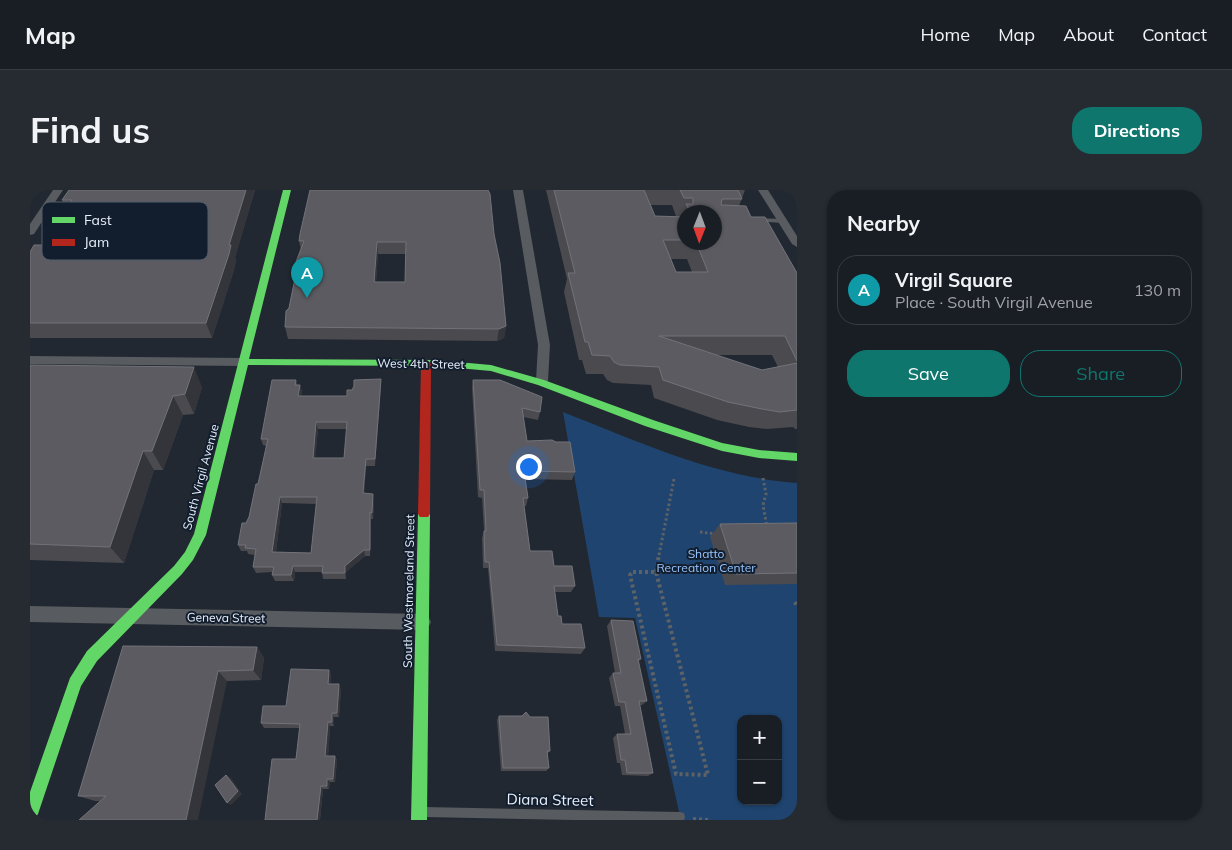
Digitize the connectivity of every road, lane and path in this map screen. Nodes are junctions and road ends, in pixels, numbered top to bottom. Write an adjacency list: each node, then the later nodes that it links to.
1 (58, 190): 5 (street)
2 (287, 190): 12 (street, South Virgil Avenue)
3 (518, 190): 14 (street)
4 (764, 190): 8 (street)
5 (50, 202)
6 (42, 214): 9 (street)
7 (748, 220): 8 (lane)
8 (782, 220): 10 (street)
9 (30, 232)
10 (797, 244)
11 (30, 360): 12 (street, West 4th Street)
12 (244, 362): 13 (street, West 4th Street); 23 (street, South Virgil Avenue)
13 (426, 363): 14 (street, West 4th Street); 24 (street, South Westmoreland Street)
14 (542, 381): 15 (street, West 4th Street)
15 (797, 457)
16 (763, 478): 18 (path)
17 (674, 479): 21 (path)
18 (771, 530)
19 (700, 532): 20 (path)
20 (722, 534)
21 (656, 572): 21 (path)
22 (30, 614): 23 (street, Geneva Street)
23 (130, 616): 24 (street, Geneva Street); 25 (street, South Virgil Avenue)
24 (422, 622): 26 (street, South Westmoreland Street)
25 (30, 814)
26 (420, 816): 27 (lane, Diana Street)
27 (680, 818)

